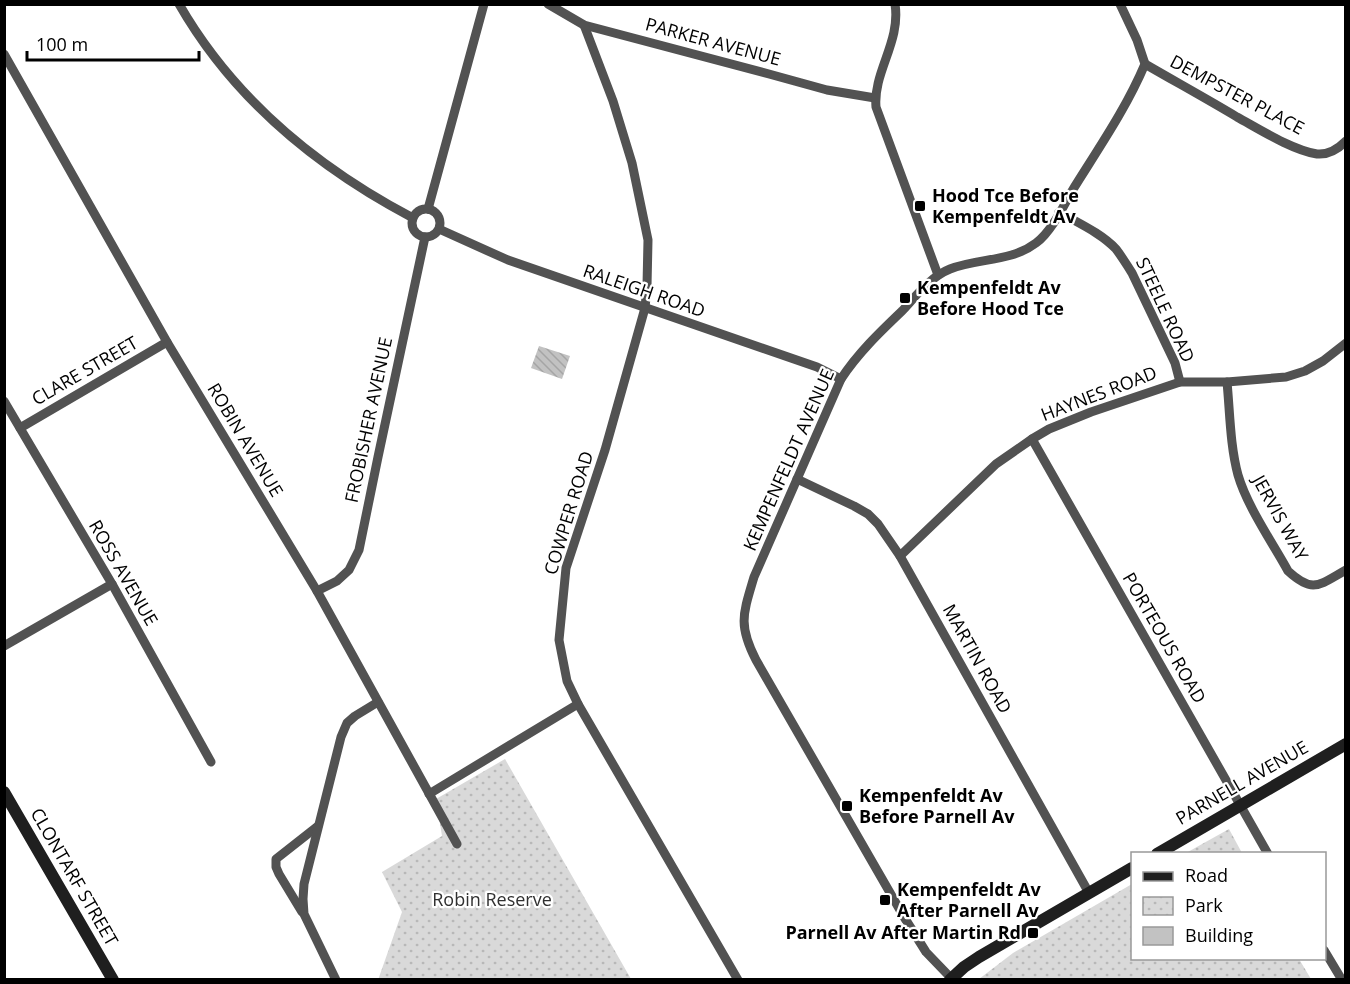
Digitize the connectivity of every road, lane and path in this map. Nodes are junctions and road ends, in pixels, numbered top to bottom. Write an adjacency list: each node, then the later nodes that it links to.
1 (179, 4): 13 (street)
2 (484, 4): 11 (street)
3 (548, 4): 6 (street, PARKER AVENUE)
4 (895, 4): 9 (street)
5 (1120, 4): 8 (street)
6 (584, 25): 9 (street, PARKER AVENUE); 17 (street, COWPER ROAD)
7 (4, 54): 18 (street, ROBIN AVENUE)
8 (1145, 64): 10 (street, DEMPSTER PLACE); 12 (street, KEMPENFELDT AVENUE)
9 (875, 98): 16 (street)
10 (1346, 141)
11 (429, 209): 13 (street); 14 (street)
12 (1059, 212): 16 (street, KEMPENFELDT AVENUE); 21 (street, STEELE ROAD)
13 (413, 218): 15 (street)
14 (439, 229): 15 (street); 17 (street, RALEIGH ROAD)
15 (425, 237): 30 (street, FROBISHER AVENUE)
16 (938, 275): 20 (street, KEMPENFELDT AVENUE)
17 (645, 308): 20 (street, RALEIGH ROAD); 33 (street, COWPER ROAD)
18 (167, 342): 24 (street, CLARE STREET); 30 (street, ROBIN AVENUE)
19 (1346, 343): 22 (street, HAYNES ROAD)
20 (841, 379): 26 (street, KEMPENFELDT AVENUE)
21 (1180, 382): 22 (street, HAYNES ROAD); 25 (street, HAYNES ROAD)
22 (1227, 382): 28 (street, JERVIS WAY)
23 (4, 401): 24 (street, ROSS AVENUE)
24 (20, 428): 29 (street, ROSS AVENUE)
25 (1032, 439): 27 (street, HAYNES ROAD); 38 (street, PORTEOUS ROAD)
26 (797, 479): 27 (street, MARTIN ROAD); 48 (street, KEMPENFELDT AVENUE)
27 (900, 556): 44 (street, MARTIN ROAD)
28 (1346, 570)
29 (112, 584): 31 (street); 35 (street, ROSS AVENUE)
30 (317, 591): 32 (street, ROBIN AVENUE)
31 (4, 646)
32 (378, 702): 37 (street, ROBIN AVENUE); 39 (street)
33 (578, 704): 37 (street); 50 (street, COWPER ROAD)
34 (1346, 744): 38 (street, PARNELL AVENUE)
35 (211, 762)
36 (4, 792): 49 (street, CLONTARF STREET)
37 (429, 794): 40 (street, ROBIN AVENUE)
38 (1240, 805): 41 (street, PARNELL AVENUE); 42 (street, PORTEOUS ROAD)
39 (318, 825): 45 (street); 45 (street)
40 (457, 844)
41 (1160, 852)
42 (1267, 852)
43 (1131, 869): 44 (street)
44 (1089, 893): 48 (street)
45 (304, 914): 47 (street)
46 (1326, 953): 51 (street)
47 (335, 979)
48 (950, 979)
49 (113, 980)
50 (738, 980)
51 (1342, 980)

